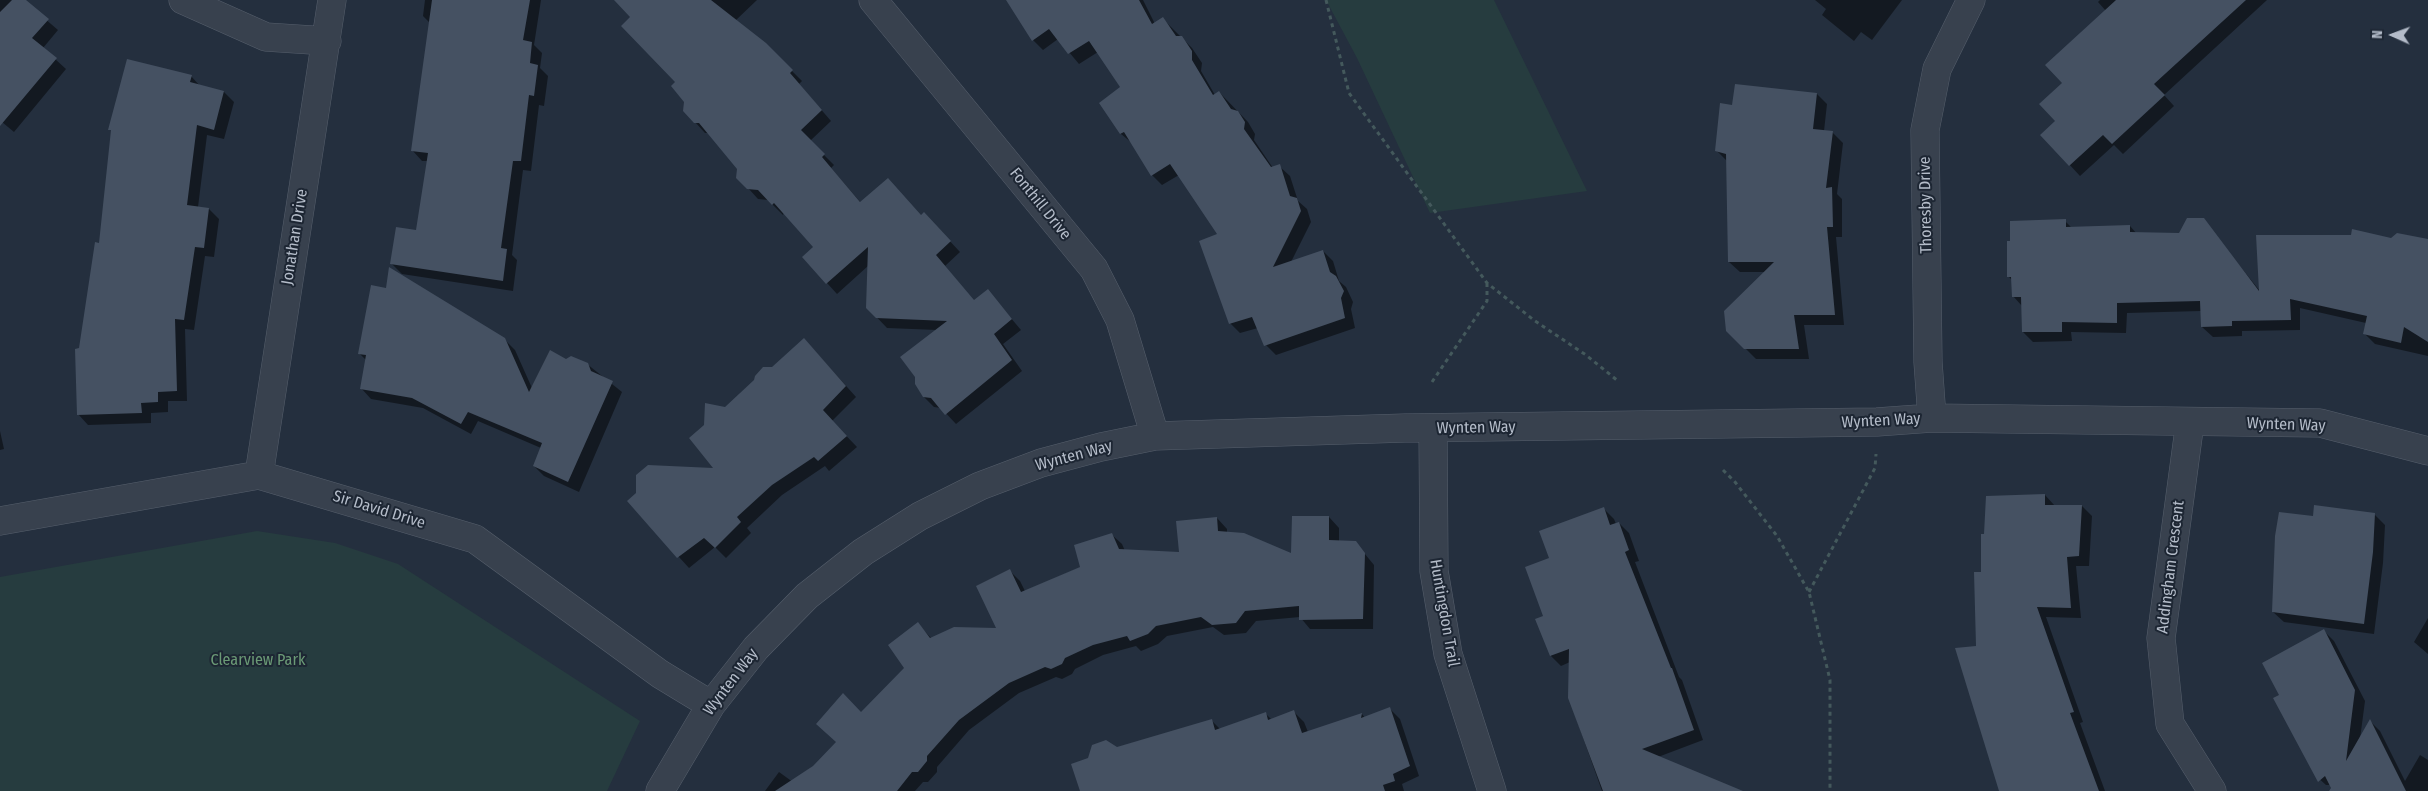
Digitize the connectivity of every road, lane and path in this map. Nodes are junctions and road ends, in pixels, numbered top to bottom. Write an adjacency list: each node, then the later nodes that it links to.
1 (183, 0): 6 (street)
2 (332, 0): 6 (street, Jonathan Drive)
3 (873, 0): 14 (street, Fonthill Drive)
4 (1326, 0): 7 (path)
5 (1971, 0): 10 (street, Thoresby Drive)
6 (326, 41): 17 (street, Jonathan Drive)
7 (1487, 283): 8 (path); 9 (path)
8 (1618, 380)
9 (1432, 382)
10 (1932, 418): 11 (street, Wynten Way); 12 (street, Wynten Way)
11 (1877, 422): 13 (street, Wynten Way); 19 (path)
12 (2190, 422): 15 (street, Wynten Way); 24 (street, Addingham Crescent)
13 (1434, 428): 14 (street, Wynten Way); 22 (street, Huntingdon Trail)
14 (1155, 436): 20 (street, Wynten Way)
15 (2428, 451)
16 (1723, 470): 19 (path)
17 (259, 475): 18 (street, Sir David Drive); 20 (street, Sir David Drive)
18 (0, 521)
19 (1809, 592): 23 (path)
20 (710, 705): 21 (street, Wynten Way)
21 (660, 791)
22 (1492, 791)
23 (1830, 791)
24 (2212, 791)

